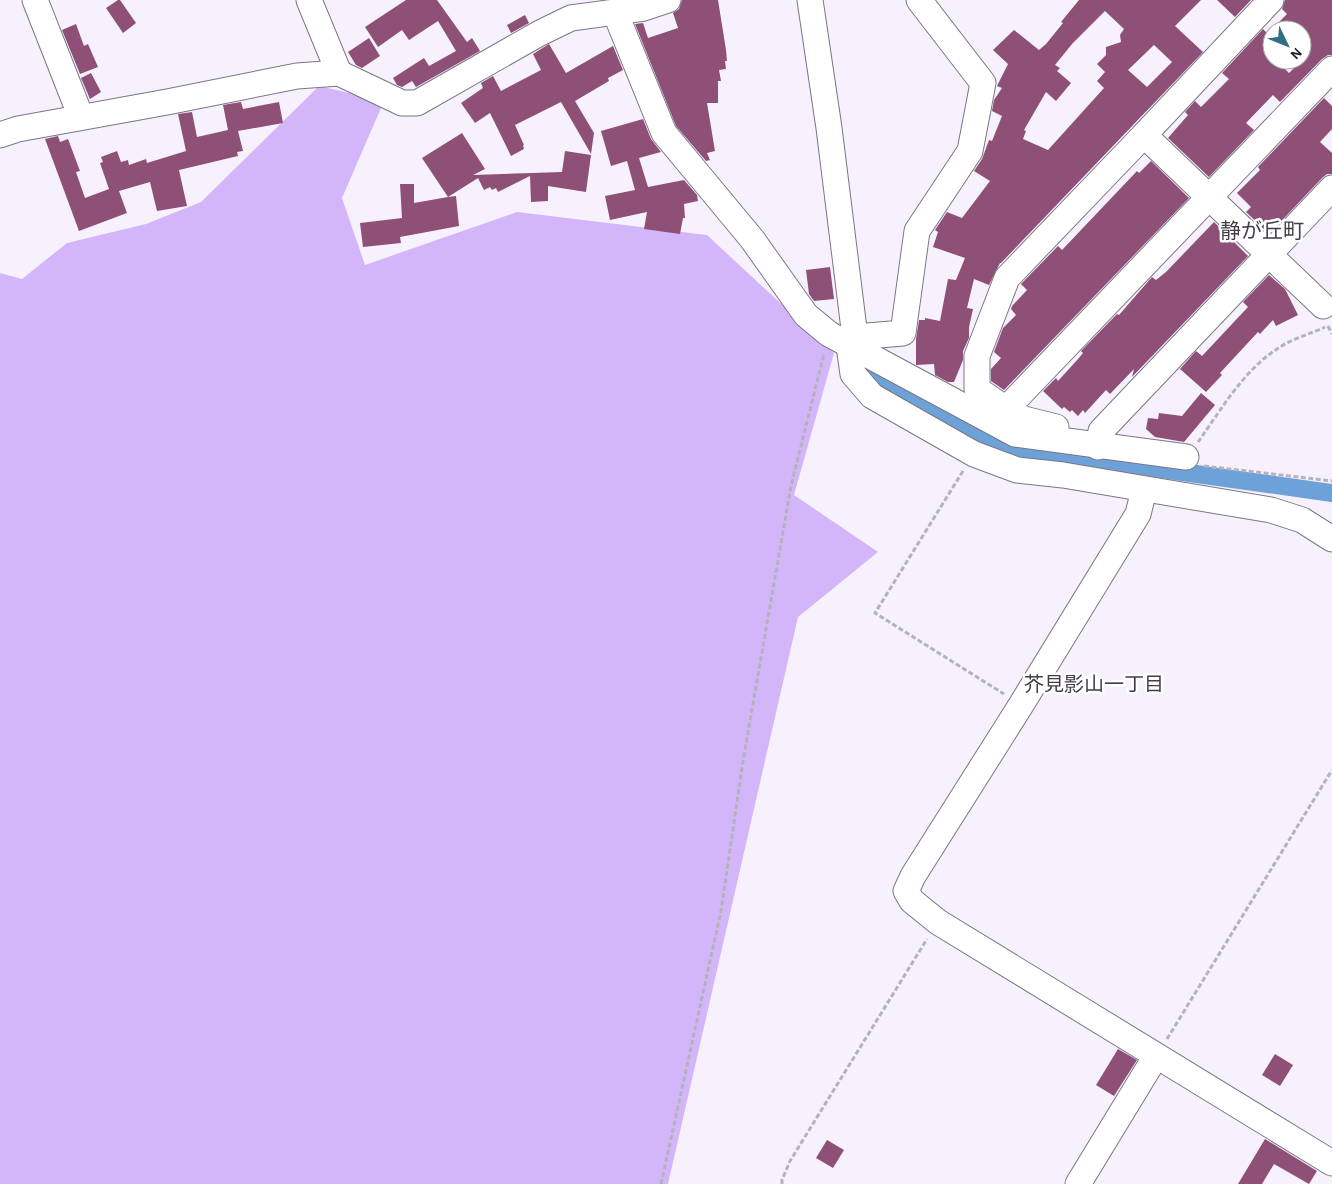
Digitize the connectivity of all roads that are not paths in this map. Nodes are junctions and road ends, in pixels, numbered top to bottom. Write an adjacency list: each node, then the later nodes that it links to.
1 (35, 0): 10 (street)
2 (309, 0): 9 (street)
3 (668, 0): 7 (street)
4 (810, 0): 17 (street)
5 (919, 0): 17 (street)
6 (1271, 0): 12 (street)
7 (615, 12): 9 (street); 17 (street)
8 (1332, 69): 14 (street)
9 (339, 73): 10 (street)
10 (81, 117): 11 (street)
11 (0, 135)
12 (1144, 135): 14 (street); 18 (street)
13 (1332, 188): 15 (street)
14 (1209, 197): 15 (street); 18 (street)
15 (1269, 254): 16 (street); 19 (street)
16 (1328, 318)
17 (844, 339): 19 (street); 21 (street)
18 (1006, 409): 19 (street)
19 (1100, 439): 20 (street)
20 (1186, 458)
21 (1144, 490): 22 (street); 23 (street)
22 (1332, 539)
23 (1156, 1056): 24 (street); 25 (street)
24 (1332, 1163)
25 (1078, 1184)

